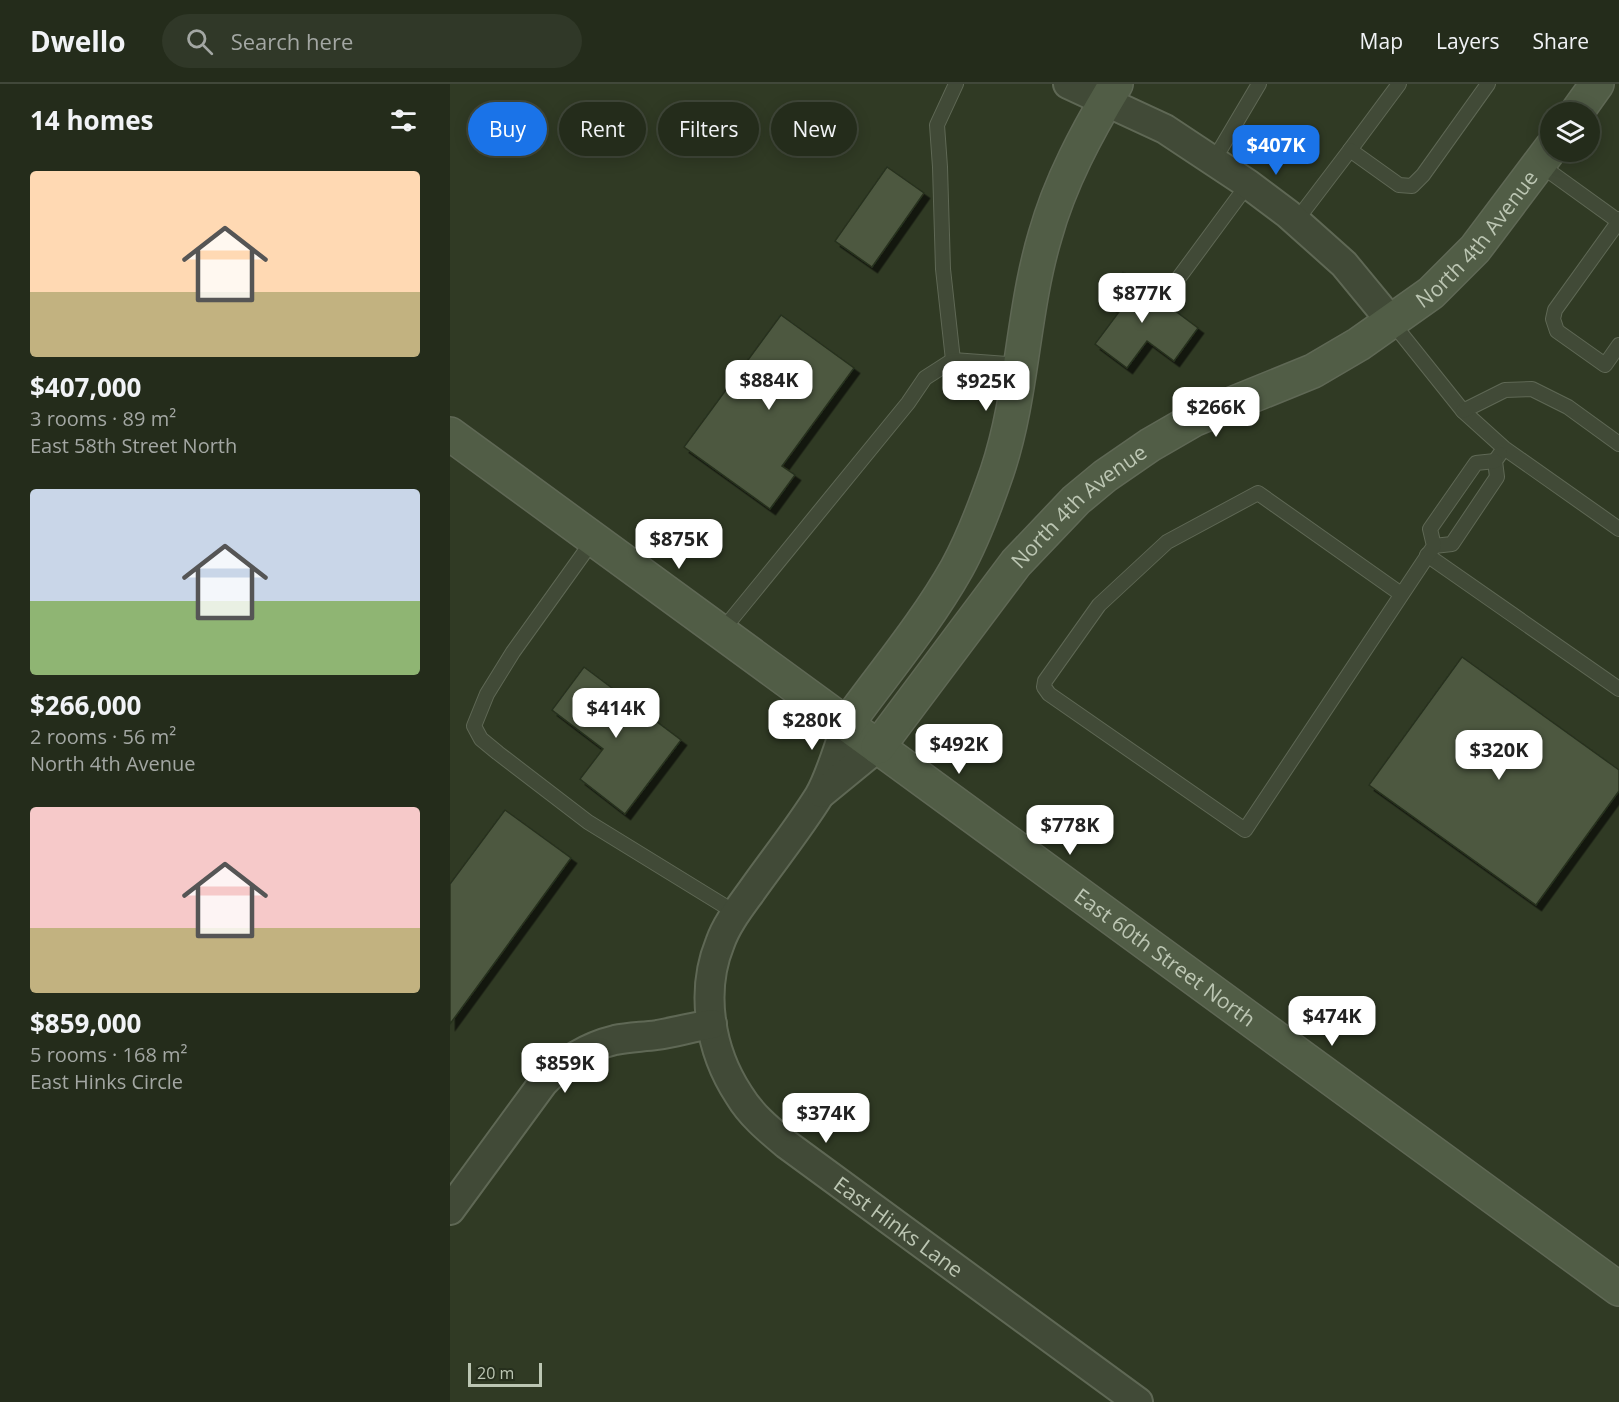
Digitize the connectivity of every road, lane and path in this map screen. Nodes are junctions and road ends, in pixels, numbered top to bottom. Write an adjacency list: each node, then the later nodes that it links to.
1 (956, 84): 19 (lane)
2 (1068, 84): 7 (street)
3 (1259, 84): 10 (lane)
4 (1399, 84): 9 (lane)
5 (1488, 84): 9 (lane)
6 (1598, 84): 8 (street)
7 (1111, 92): 10 (street); 20 (street)
8 (1584, 102)
9 (1350, 150): 15 (lane)
10 (1214, 160): 13 (street)
11 (1540, 162): 17 (street, North 4th Avenue)
12 (1552, 162): 14 (lane)
13 (1248, 184): 15 (street); 16 (lane)
14 (1619, 220): 18 (lane)
15 (1296, 221): 17 (street)
16 (1172, 287)
17 (1391, 321): 21 (lane); 33 (street, North 4th Avenue)
18 (1619, 345)
19 (953, 360): 20 (lane); 30 (lane)
20 (1021, 365): 32 (street)
21 (1463, 411): 23 (lane); 24 (lane)
22 (450, 434): 27 (street, East 60th Street North)
23 (1619, 444)
24 (1504, 448): 25 (lane); 26 (lane)
25 (1495, 461): 28 (lane); 28 (lane)
26 (1619, 529)
27 (594, 539): 30 (street, East 60th Street North); 35 (lane)
28 (1430, 550): 29 (lane); 31 (lane)
29 (1401, 594): 29 (lane)
30 (721, 632): 32 (street, East 60th Street North)
31 (1619, 690)
32 (847, 724): 33 (street, East 60th Street North); 34 (street, East Hinks Lane)
33 (878, 747): 34 (street, East Hinks Lane); 38 (street, East 60th Street North)
34 (820, 794): 35 (street, East Hinks Lane)
35 (736, 913): 36 (street, East Hinks Lane)
36 (712, 1024): 37 (street); 39 (street, East Hinks Lane)
37 (450, 1210)
38 (1619, 1289)
39 (1138, 1402)

